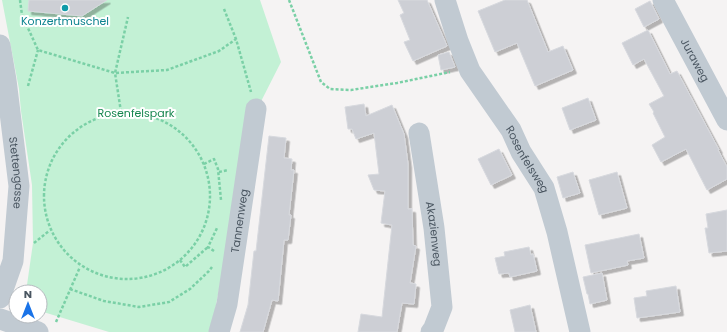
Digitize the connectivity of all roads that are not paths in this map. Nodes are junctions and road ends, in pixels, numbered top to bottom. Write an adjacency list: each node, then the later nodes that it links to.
1 (445, 0): 13 (street, Rosenfelsweg)
2 (663, 0): 6 (street, Juraweg)
3 (0, 45): 4 (street, Stettengasse)
4 (3, 78): 8 (street, Stettengasse)
5 (256, 109): 11 (street, Tannenweg)
6 (727, 120)
7 (419, 133): 12 (street, Akazienweg)
8 (0, 298)
9 (0, 319): 10 (street)
10 (46, 329)
11 (219, 332)
12 (431, 332)
13 (580, 332)

